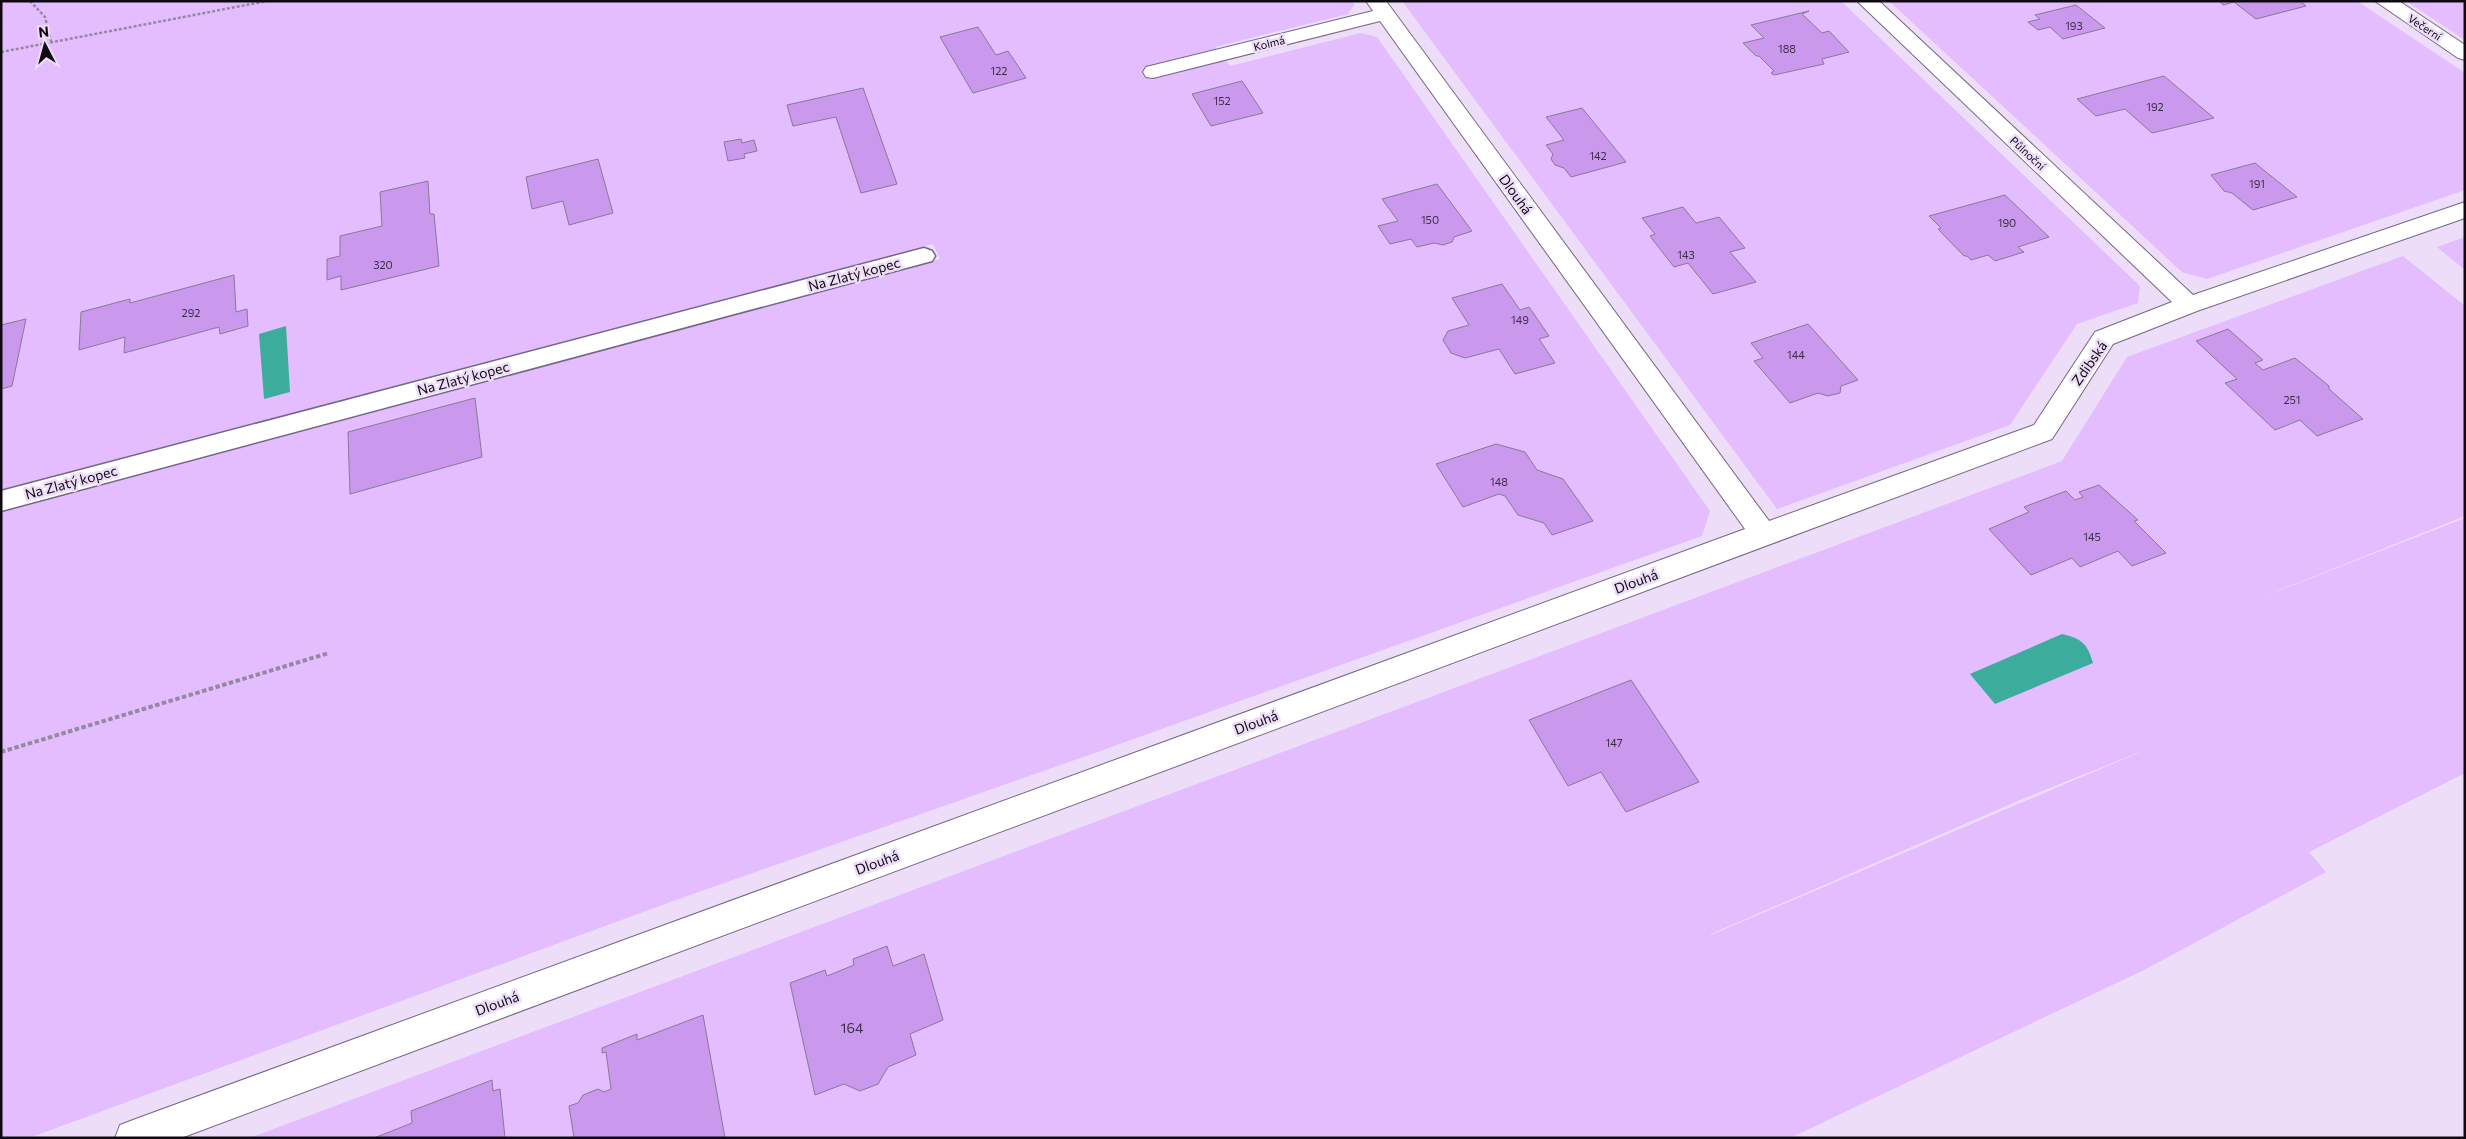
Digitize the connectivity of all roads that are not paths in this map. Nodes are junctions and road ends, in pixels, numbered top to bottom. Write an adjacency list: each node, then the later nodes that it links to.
1 (1867, 1): 8 (street, Půlnoční)
2 (2384, 1): 4 (street, Večerní)
3 (1381, 8): 5 (street, Kolmá); 10 (street, Dlouhá)
4 (2465, 54)
5 (1153, 72)
6 (2465, 210): 8 (street, Zdibská)
7 (924, 256): 9 (lane, Na Zlatý kopec)
8 (2189, 305): 10 (street, Zdibská)
9 (1, 501)
10 (1763, 534): 11 (street, Dlouhá)
11 (133, 1138)

